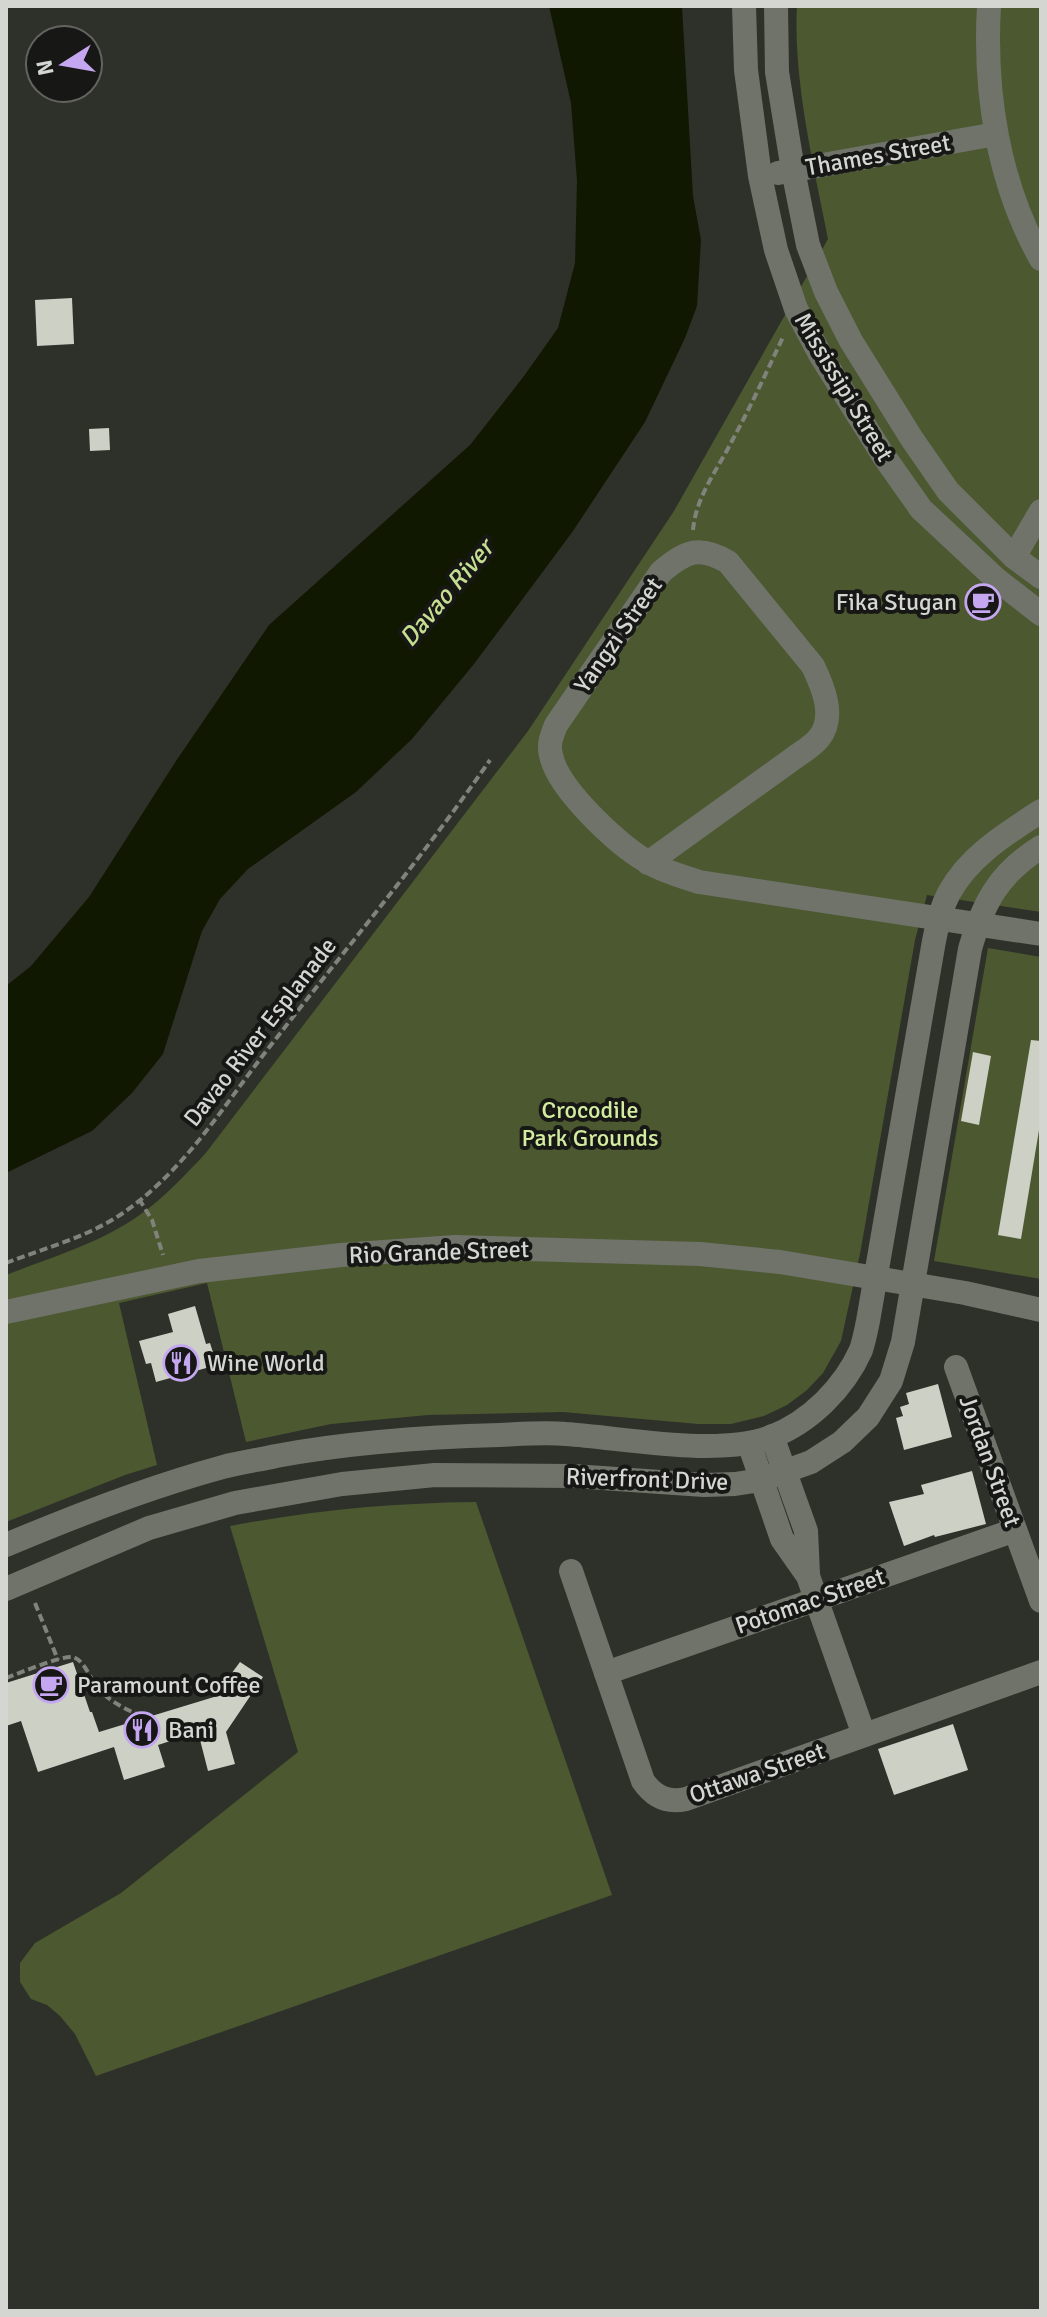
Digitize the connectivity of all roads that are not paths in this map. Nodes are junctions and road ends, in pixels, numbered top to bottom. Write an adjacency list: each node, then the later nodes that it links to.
1 (744, 6): 6 (street, Mississipi Street)
2 (776, 6): 5 (street, Mississipi Street)
3 (989, 6): 4 (street)
4 (996, 134): 5 (street, Thames Street); 7 (street)
5 (793, 170): 6 (street, Thames Street); 9 (street, Mississipi Street)
6 (760, 176): 11 (street, Mississipi Street)
7 (1041, 259)
8 (1041, 511): 9 (street)
9 (1014, 557): 10 (street, Mississipi Street)
10 (1041, 577)
11 (1041, 614)
12 (1041, 811): 15 (street, Riverfront Drive)
13 (1041, 847): 16 (street, Riverfront Drive)
14 (648, 863): 14 (street, Yangzi Street); 15 (street, Yangzi Street)
15 (939, 917): 16 (street, Yangzi Street); 18 (street, Riverfront Drive)
16 (977, 923): 17 (street, Yangzi Street); 19 (street, Riverfront Drive)
17 (1041, 934)
18 (876, 1278): 19 (street, Rio Grande Street); 21 (street, Rio Grande Street); 23 (street, Riverfront Drive)
19 (913, 1284): 20 (street, Rio Grande Street); 25 (street, Riverfront Drive)
20 (1041, 1310)
21 (6, 1312)
22 (956, 1367): 27 (street, Jordan Street)
23 (772, 1436): 24 (street, Riverfront Drive); 25 (street)
24 (749, 1443): 26 (street); 28 (street, Riverfront Drive)
25 (785, 1473): 26 (street, Riverfront Drive); 31 (street)
26 (761, 1480): 30 (street, Riverfront Drive); 31 (street)
27 (1015, 1530): 31 (street, Potomac Street); 32 (street, Jordan Street)
28 (6, 1545)
29 (571, 1571): 34 (street, Ottawa Street)
30 (16, 1585)
31 (812, 1588): 34 (street, Potomac Street); 35 (street)
32 (1041, 1601)
33 (1041, 1672): 35 (street, Ottawa Street)
34 (606, 1673): 35 (street, Ottawa Street)
35 (864, 1735)

